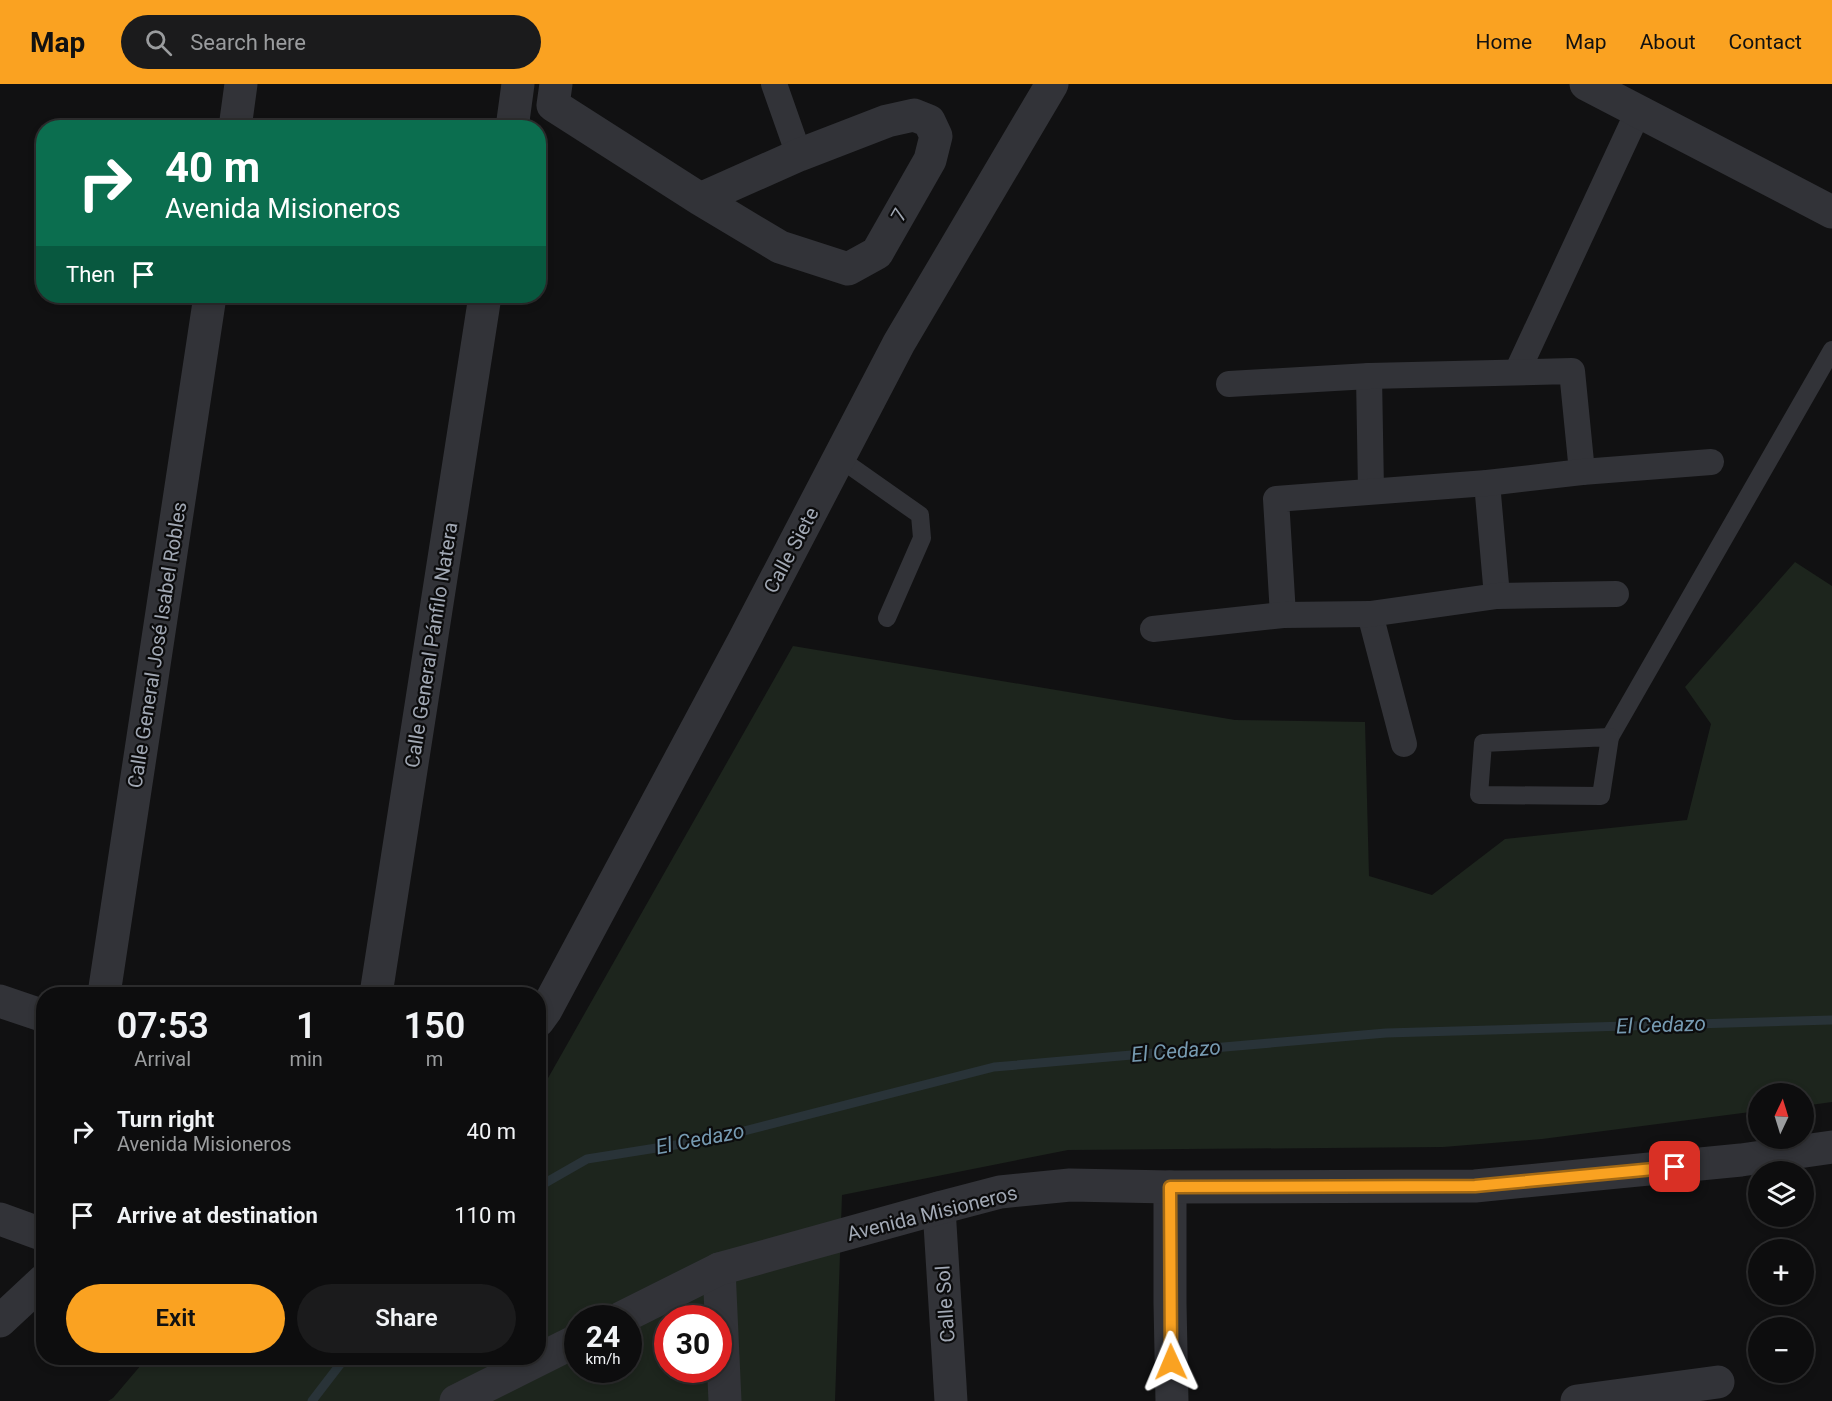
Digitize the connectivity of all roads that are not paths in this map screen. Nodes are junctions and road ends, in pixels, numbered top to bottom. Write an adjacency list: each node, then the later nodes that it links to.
1 (242, 84): 8 (street)
2 (518, 84): 9 (street)
3 (774, 84): 10 (street)
4 (1052, 84): 19 (street, Calle Siete)
5 (1586, 84): 7 (street)
6 (554, 95): 11 (street, 7)
7 (1638, 112): 12 (street); 16 (street)
8 (236, 120)
9 (513, 120)
10 (799, 155): 11 (street, 7); 11 (street, 7)
11 (700, 199)
12 (1832, 212)
13 (209, 303): 32 (street, Calle General José Isabel Robles)
14 (484, 303): 33 (street, Calle General Pánfilo Natera)
15 (1832, 350): 30 (lane)
16 (1517, 372): 17 (street); 21 (street)
17 (1369, 376): 18 (street); 23 (street)
18 (1229, 384)
19 (839, 459): 28 (lane); 35 (street, Calle Siete)
20 (1711, 462): 21 (street)
21 (1582, 472): 22 (street)
22 (1487, 483): 23 (street); 25 (street)
23 (1371, 491): 27 (street)
24 (1616, 594): 25 (street)
25 (1497, 596): 26 (street)
26 (1370, 614): 27 (street); 31 (street)
27 (1283, 615): 29 (street)
28 (887, 618)
29 (1153, 629)
30 (1610, 737): 30 (lane)
31 (1404, 744)
32 (105, 987)
33 (377, 987)
34 (0, 1001): 36 (street)
35 (546, 1009)
36 (36, 1013)
37 (1832, 1146): 38 (street, Avenida Misioneros)
38 (1170, 1187): 39 (street, Avenida Misioneros); 53 (street)
39 (939, 1208): 42 (street, Avenida Misioneros); 52 (street, Calle Sol)
40 (0, 1219): 41 (street)
41 (36, 1232)
42 (719, 1269): 44 (street, Avenida Misioneros); 51 (street)
43 (36, 1287): 45 (street)
44 (642, 1308)
45 (0, 1321)
46 (564, 1347): 47 (street)
47 (546, 1356)
48 (528, 1365): 50 (street)
49 (1719, 1382): 54 (street)
50 (456, 1401)
51 (725, 1401)
52 (951, 1401)
53 (1172, 1401)
54 (1577, 1401)

